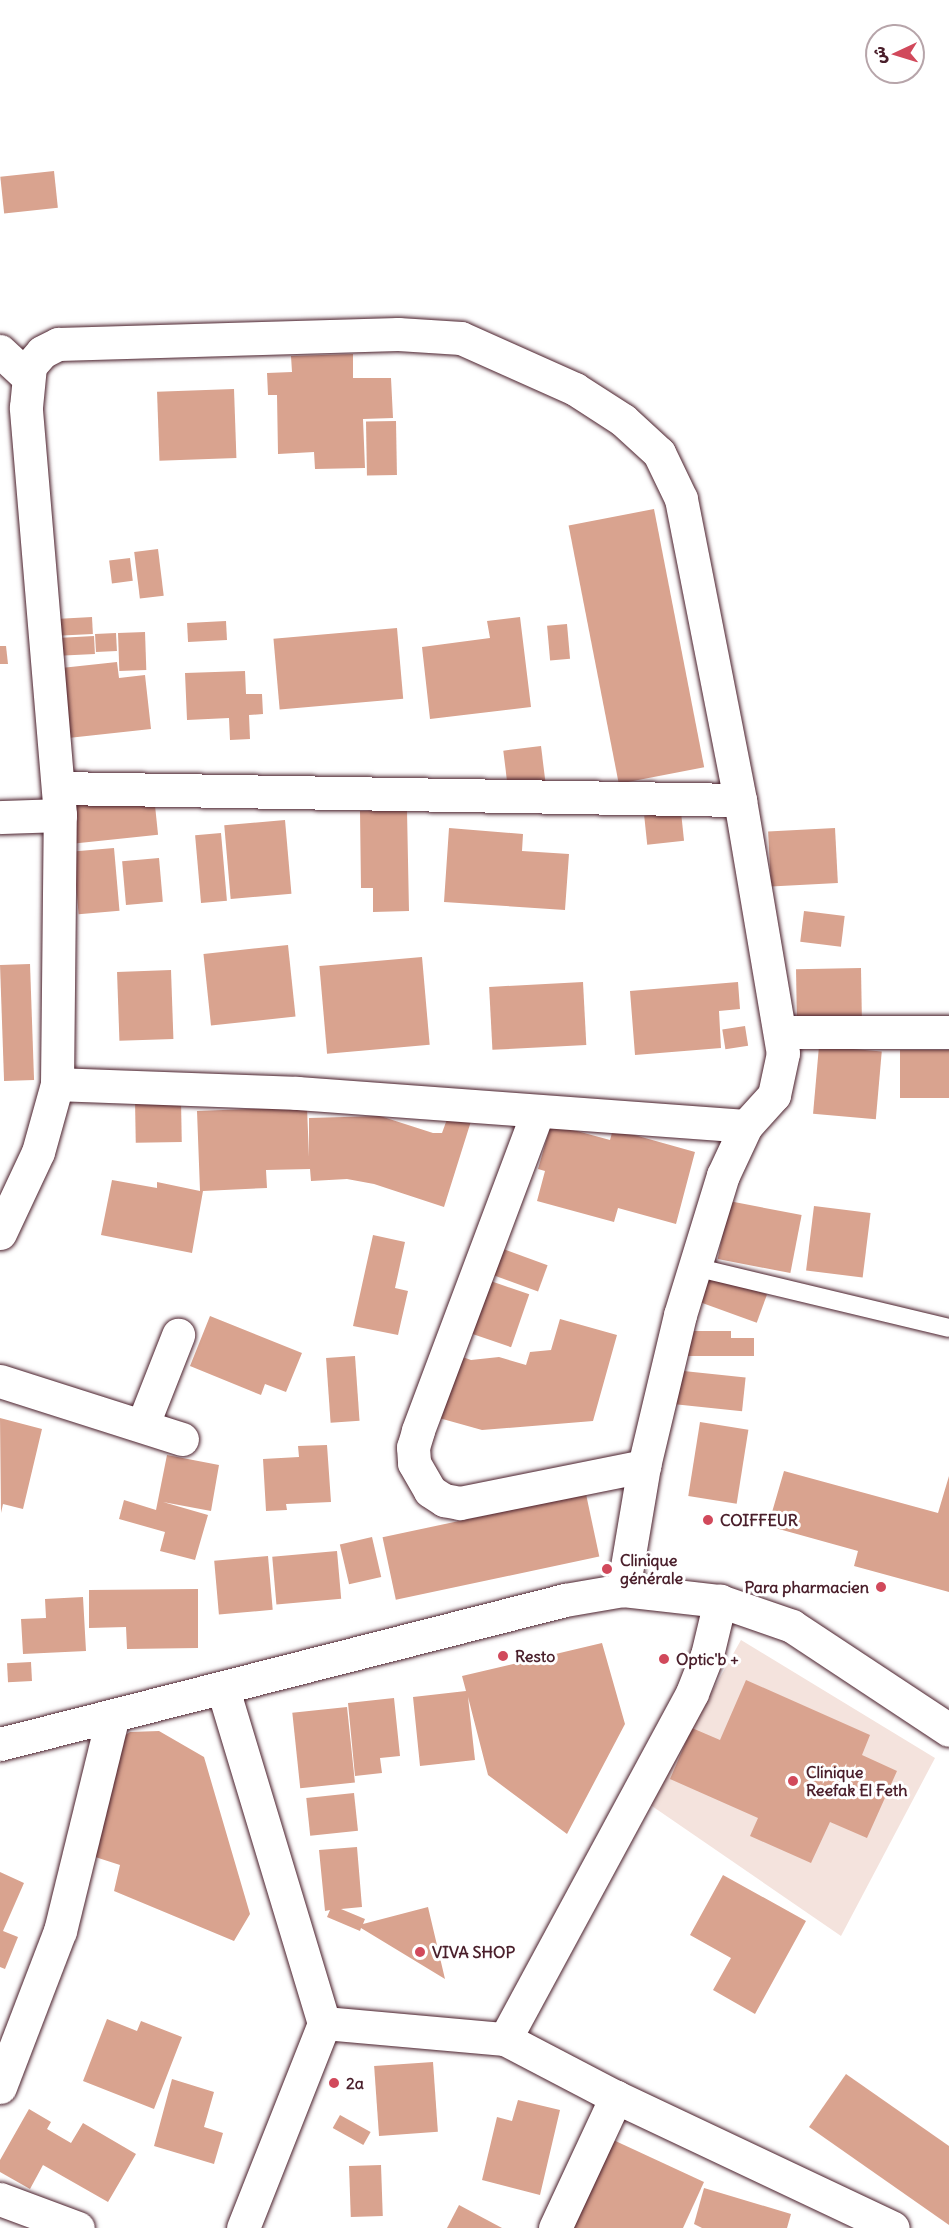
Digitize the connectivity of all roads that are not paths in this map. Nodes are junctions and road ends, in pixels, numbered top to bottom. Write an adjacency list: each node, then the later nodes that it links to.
1 (0, 351): 2 (street)
2 (27, 376): 3 (street); 4 (street)
3 (740, 800): 4 (street); 6 (street)
4 (59, 802): 5 (street); 8 (street)
5 (0, 817)
6 (782, 1032): 7 (street); 10 (street)
7 (949, 1032)
8 (57, 1084): 9 (street); 11 (street)
9 (538, 1111): 10 (street); 18 (street)
10 (746, 1126): 12 (street)
11 (0, 1233)
12 (695, 1267): 13 (lane); 18 (street)
13 (949, 1328)
14 (178, 1335): 16 (street)
15 (0, 1381): 16 (street)
16 (143, 1424): 17 (street)
17 (182, 1439)
18 (644, 1466): 19 (street)
19 (623, 1590): 20 (street); 21 (street)
20 (720, 1601): 23 (street); 26 (street)
21 (223, 1689): 22 (street); 25 (street)
22 (113, 1716): 24 (street); 27 (street)
23 (949, 1731)
24 (0, 1744)
25 (324, 2023): 26 (street); 32 (street)
26 (505, 2039): 28 (street)
27 (0, 2087)
28 (616, 2097): 30 (street); 33 (street)
29 (0, 2199): 31 (street)
30 (850, 2219): 34 (street)
31 (78, 2228)
32 (243, 2228)
33 (555, 2228)
34 (892, 2228)

